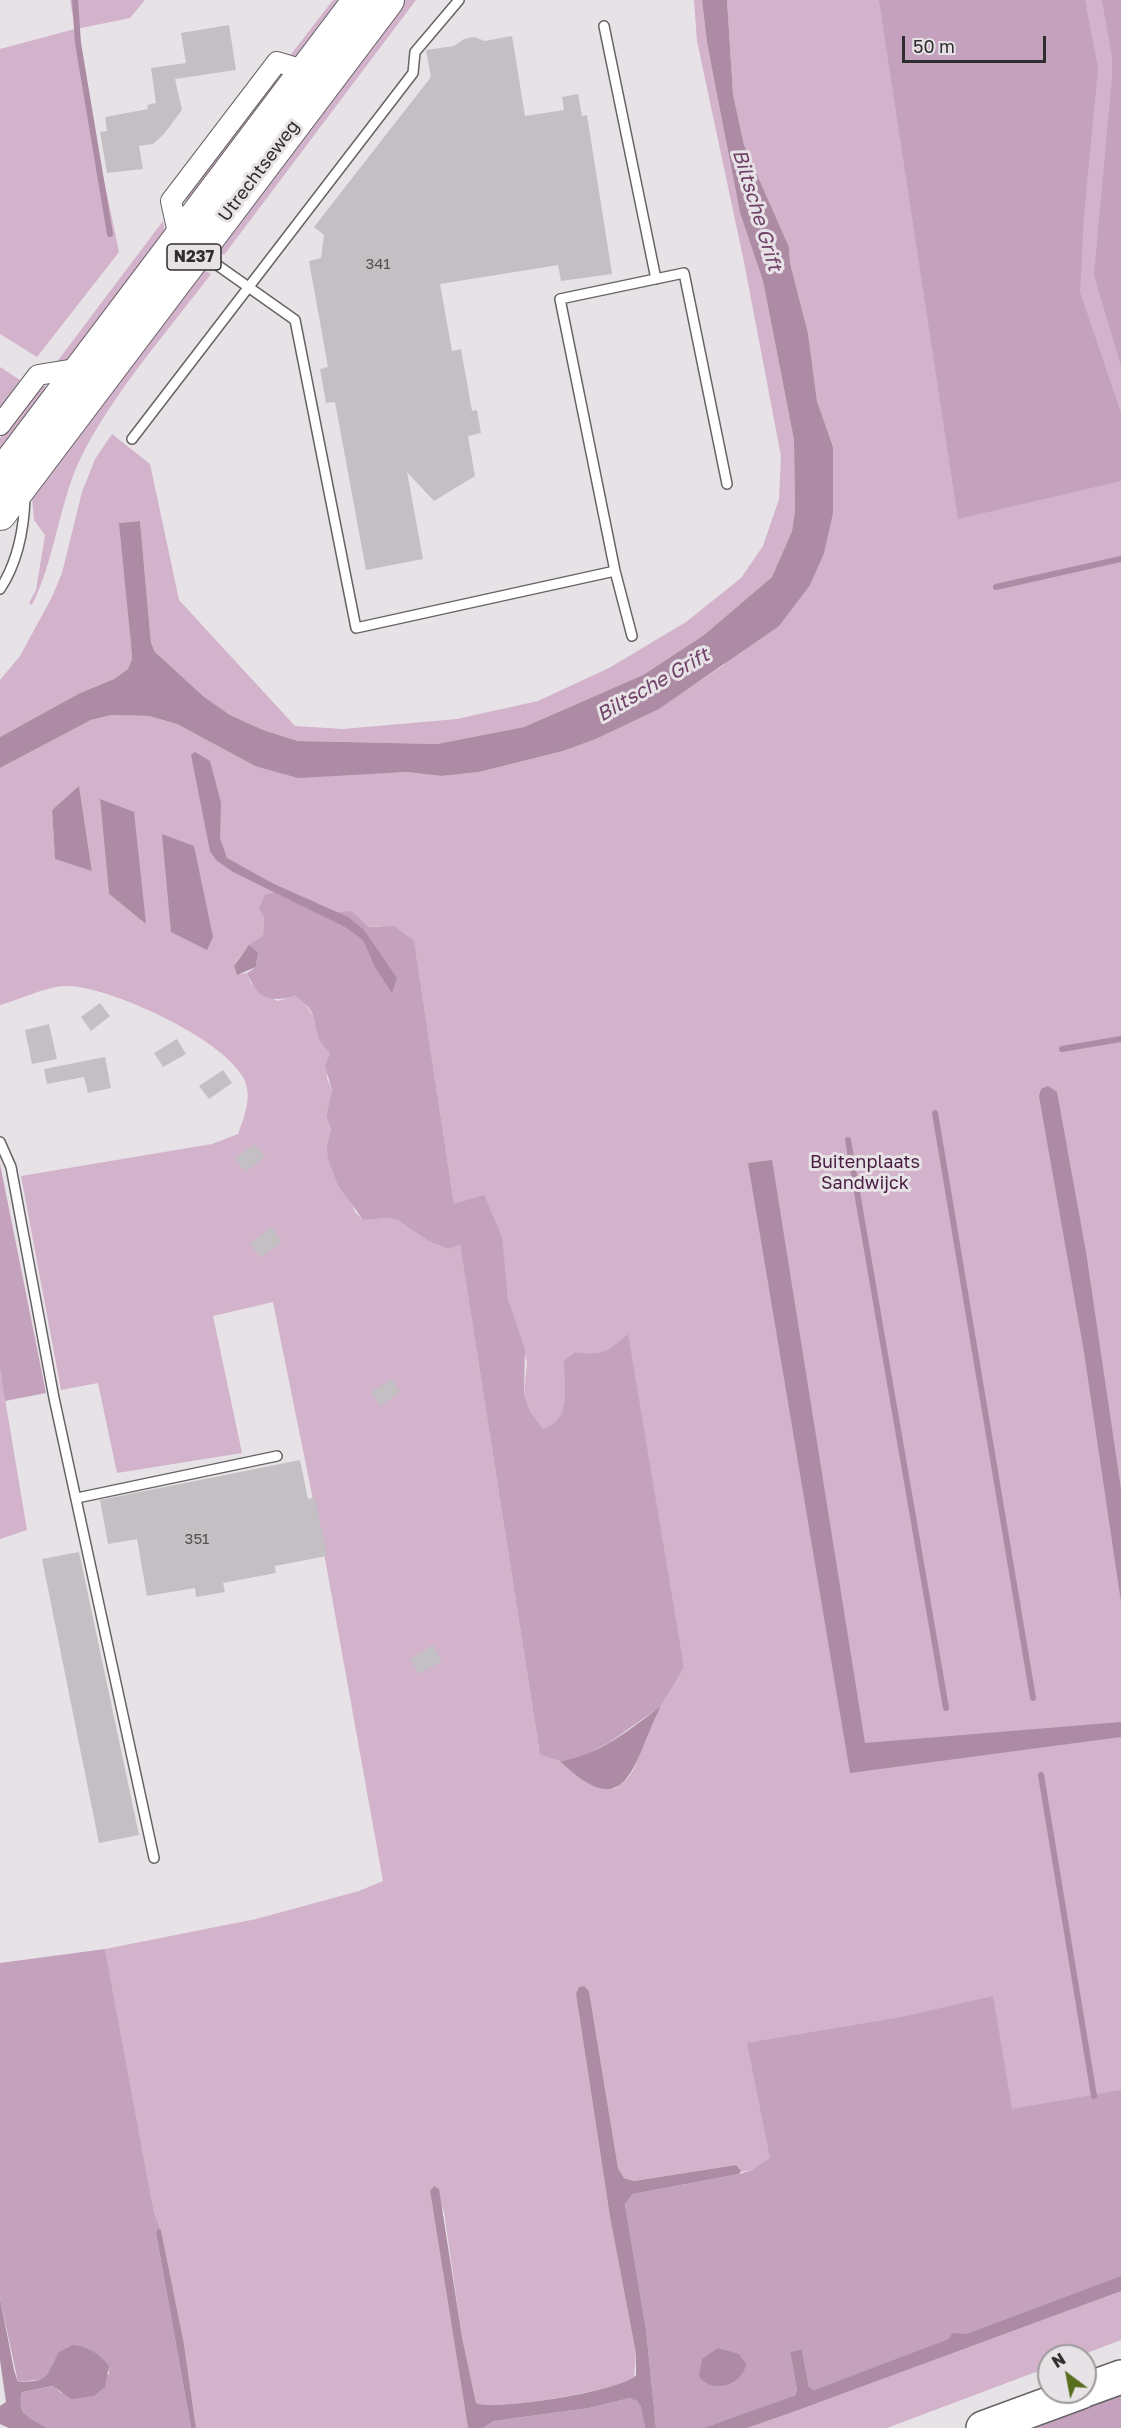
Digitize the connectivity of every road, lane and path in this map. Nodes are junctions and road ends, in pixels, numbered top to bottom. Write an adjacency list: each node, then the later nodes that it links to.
1 (359, 0): 5 (main road, Utrechtseweg / N237)
2 (388, 0): 5 (main road, Utrechtseweg / N237)
3 (459, 0): 7 (lane)
4 (604, 26): 6 (lane)
5 (189, 244): 7 (lane); 8 (main road, Utrechtseweg / N237); 11 (main road, Utrechtseweg / N237)
6 (656, 279): 12 (lane); 14 (lane)
7 (250, 287): 10 (lane); 14 (lane)
8 (81, 368): 9 (street); 11 (main road, Utrechtseweg / N237)
9 (0, 425)
10 (132, 439)
11 (13, 478): 13 (main road, Utrechtseweg / N237); 15 (lane)
12 (726, 483)
13 (0, 514)
14 (615, 571): 16 (lane)
15 (0, 589)
16 (632, 636)
17 (0, 1142): 19 (lane)
18 (277, 1456): 19 (lane)
19 (77, 1498): 20 (lane)
20 (154, 1858)
21 (1121, 2377): 22 (highway)
22 (1097, 2386)
23 (1048, 2404): 24 (highway)
24 (983, 2428)

